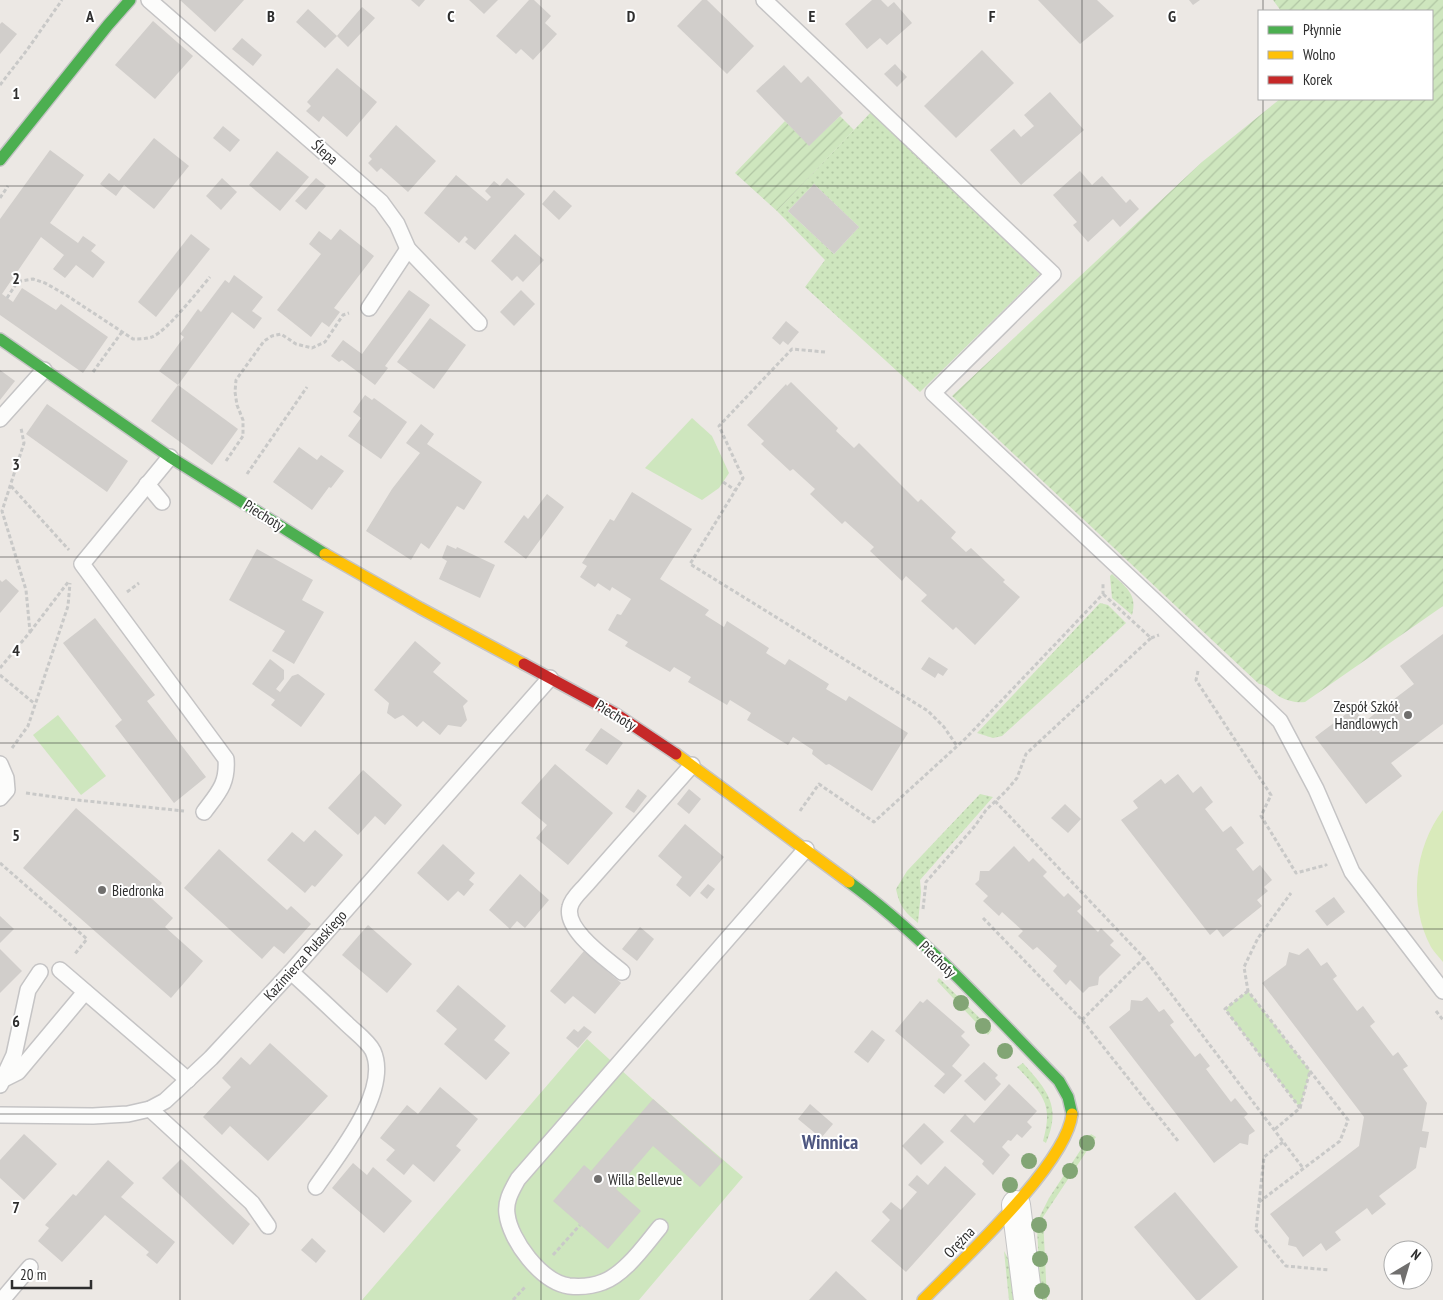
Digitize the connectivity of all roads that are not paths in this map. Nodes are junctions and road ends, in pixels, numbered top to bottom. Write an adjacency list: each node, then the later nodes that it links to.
1 (130, 0): 4 (street)
2 (150, 0): 5 (lane, Ślepa)
3 (764, 0): 24 (lane)
4 (0, 160)
5 (408, 249): 6 (lane); 7 (lane, Ślepa)
6 (369, 308)
7 (479, 323)
8 (0, 339): 9 (street, Piechoty)
9 (44, 370): 10 (lane); 11 (street, Piechoty)
10 (0, 419)
11 (170, 457): 12 (lane); 14 (street, Piechoty)
12 (147, 484): 13 (lane); 18 (lane)
13 (162, 502)
14 (550, 678): 16 (street, Piechoty); 22 (lane, Kazimierza Pułaskiego)
15 (0, 764): 17 (lane)
16 (692, 765): 19 (street, Piechoty); 23 (lane)
17 (3, 794)
18 (204, 812)
19 (806, 849): 31 (street, Piechoty); 33 (lane)
20 (60, 970): 25 (lane)
21 (40, 972): 27 (lane)
22 (291, 972): 26 (lane, Kazimierza Pułaskiego); 30 (lane)
23 (622, 972)
24 (1443, 991)
25 (85, 992): 26 (lane); 27 (lane)
26 (188, 1080): 28 (lane, Kazimierza Pułaskiego)
27 (2, 1082)
28 (150, 1109): 29 (lane, Kazimierza Pułaskiego); 32 (lane)
29 (0, 1115)
30 (316, 1187)
31 (1016, 1205): 36 (street, Orężna); 37 (street)
32 (268, 1226)
33 (660, 1227)
34 (30, 1267): 35 (lane)
35 (2, 1300)
36 (924, 1300)
37 (1028, 1300)

